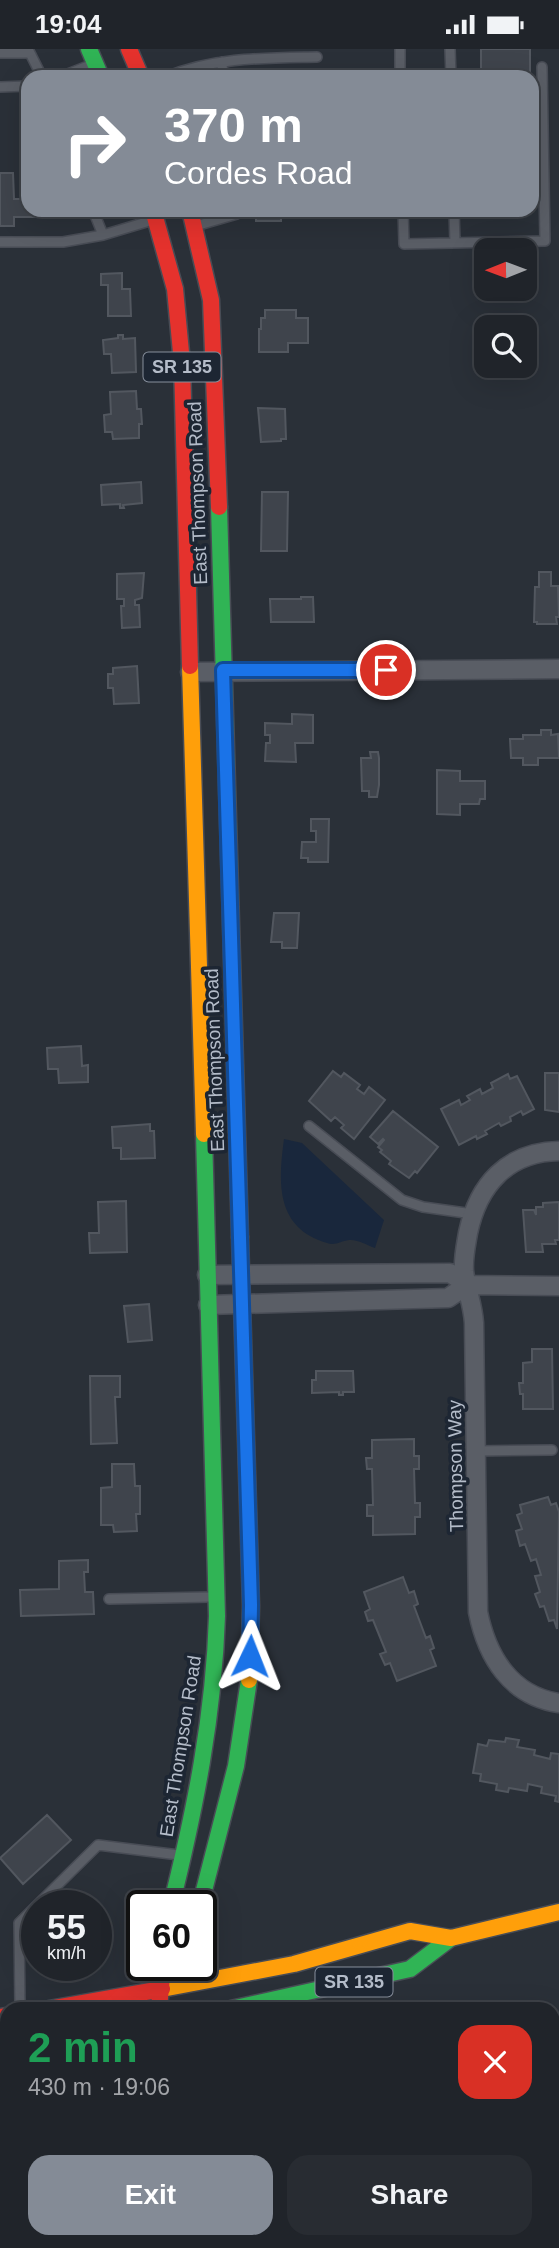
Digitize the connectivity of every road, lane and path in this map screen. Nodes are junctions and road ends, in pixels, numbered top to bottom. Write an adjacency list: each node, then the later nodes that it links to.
1 (129, 49): 13 (main road)
2 (139, 49): 14 (main road)
3 (400, 49): 17 (lane)
4 (450, 49): 18 (lane)
5 (29, 51): 6 (lane); 11 (lane)
6 (0, 53)
7 (317, 57): 8 (lane)
8 (222, 62): 15 (lane); 16 (lane)
9 (95, 63): 12 (lane)
10 (542, 67): 29 (lane)
11 (38, 70)
12 (78, 70)
13 (139, 70)
14 (140, 70)
15 (186, 70)
16 (223, 70)
17 (400, 70)
18 (451, 70)
19 (21, 86): 20 (lane)
20 (0, 87)
21 (96, 217): 27 (lane)
22 (148, 217): 27 (lane)
23 (156, 217): 32 (main road, East Thompson Road / SR 135)
24 (403, 217): 29 (lane)
25 (454, 217): 29 (lane)
26 (192, 218): 31 (main road, East Thompson Road / SR 135)
27 (103, 235): 28 (lane)
28 (0, 242)
29 (455, 243)
30 (559, 669): 31 (street)
31 (223, 670): 32 (street); 37 (main road, East Thompson Road / SR 135)
32 (190, 672): 36 (main road, East Thompson Road / SR 135)
33 (309, 1126): 35 (lane)
34 (559, 1151): 35 (street, Thompson Way)
35 (473, 1214): 38 (street, Thompson Way)
36 (207, 1275): 37 (street); 41 (main road, East Thompson Road / SR 135)
37 (242, 1275): 38 (street); 40 (main road, East Thompson Road / SR 135)
38 (467, 1285): 39 (street); 40 (street); 43 (street, Thompson Way)
39 (559, 1286)
40 (243, 1304): 41 (street); 49 (main road, East Thompson Road / SR 135)
41 (208, 1305): 44 (main road, East Thompson Road / SR 135)
42 (552, 1450): 43 (lane)
43 (476, 1451): 46 (street, Thompson Way)
44 (216, 1597): 45 (lane); 47 (main road, East Thompson Road / SR 135)
45 (109, 1599)
46 (559, 1703)
47 (184, 1856): 48 (main road, East Thompson Road / SR 135); 55 (lane)
48 (175, 1890)
49 (204, 1890)
50 (559, 1912): 51 (main road, SR 135)
51 (451, 1938): 54 (main road, SR 135); 58 (main road, SR 135)
52 (162, 1981): 54 (main road)
53 (167, 1981): 54 (main road)
54 (162, 1989): 56 (main road); 57 (main road)
55 (20, 2002)
56 (89, 2002)
57 (160, 2002)
58 (262, 2002)

